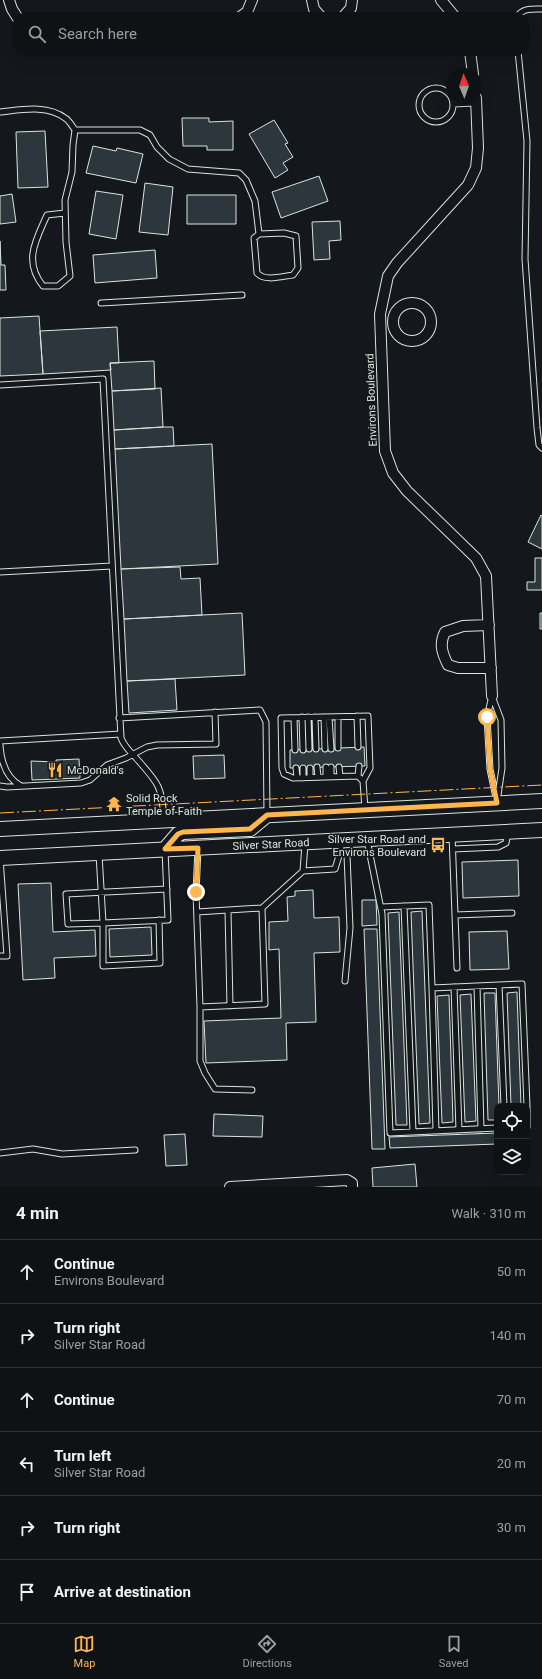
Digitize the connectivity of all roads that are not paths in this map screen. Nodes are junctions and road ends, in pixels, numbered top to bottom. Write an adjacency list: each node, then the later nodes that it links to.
1 (9, 0): 7 (street)
2 (252, 0): 8 (street)
3 (312, 0): 9 (street)
4 (352, 0): 10 (street)
5 (441, 0): 11 (street)
6 (542, 9): 12 (lane)
7 (14, 12)
8 (247, 12)
9 (317, 12)
10 (347, 12)
11 (451, 12)
12 (522, 12)
13 (471, 56): 15 (street)
14 (518, 56): 27 (lane)
15 (472, 68)
16 (454, 104): 16 (lane)
17 (476, 104): 24 (street, Environs Boulevard)
18 (0, 112): 19 (lane)
19 (75, 130): 20 (lane); 21 (lane)
20 (65, 213): 20 (lane)
21 (259, 234): 21 (lane)
22 (242, 295): 23 (lane)
23 (101, 303)
24 (380, 325): 25 (street); 30 (street, Environs Boulevard)
25 (393, 325)
26 (0, 385): 28 (lane)
27 (542, 448)
28 (112, 566): 29 (lane); 39 (lane)
29 (0, 572)
30 (489, 625): 31 (street, Environs Boulevard); 31 (street)
31 (491, 668): 32 (street, Environs Boulevard)
32 (492, 696): 70 (lane, Environs Boulevard); 70 (lane, Environs Boulevard)
33 (216, 712): 39 (lane); 51 (lane); 72 (lane)
34 (357, 716): 38 (lane); 44 (lane); 66 (lane)
35 (305, 717): 36 (lane); 40 (lane); 46 (lane); 50 (lane)
36 (315, 717): 37 (lane); 47 (lane)
37 (326, 717): 38 (lane); 48 (lane)
38 (338, 717): 45 (lane)
39 (119, 718): 41 (lane)
40 (294, 718): 49 (lane); 64 (lane)
41 (121, 734): 42 (lane); 51 (lane)
42 (0, 741)
43 (0, 744): 68 (lane)
44 (358, 747)
45 (338, 748)
46 (309, 749)
47 (316, 749)
48 (328, 749)
49 (295, 750)
50 (302, 750)
51 (133, 754): 68 (lane); 73 (lane)
52 (359, 766): 61 (lane)
53 (317, 767): 63 (lane)
54 (328, 767): 59 (lane)
55 (339, 767): 60 (lane)
56 (296, 768): 64 (lane)
57 (303, 768): 65 (lane)
58 (310, 768): 62 (lane)
59 (329, 776): 60 (lane); 63 (lane)
60 (340, 776): 61 (lane)
61 (358, 776): 66 (lane)
62 (310, 777): 63 (lane); 65 (lane)
63 (318, 777)
64 (297, 778): 65 (lane)
65 (303, 778)
66 (363, 781): 71 (lane)
67 (0, 786): 68 (lane)
68 (22, 786)
69 (542, 801): 70 (main road)
70 (497, 803): 71 (main road)
71 (365, 810): 72 (main road)
72 (267, 815): 73 (main road); 82 (main road)
73 (164, 820): 74 (main road)
74 (0, 829)
75 (542, 830): 76 (main road, Silver Star Road)
76 (508, 831): 77 (main road, Silver Star Road); 83 (lane)
77 (452, 834): 78 (main road, Silver Star Road); 83 (lane)
78 (367, 839): 80 (main road, Silver Star Road); 90 (lane)
79 (305, 842): 80 (main road, Silver Star Road); 81 (main road, Silver Star Road); 86 (lane)
80 (343, 845): 86 (lane); 100 (lane)
81 (198, 848): 82 (main road, Silver Star Road); 93 (lane)
82 (165, 849): 84 (main road, Silver Star Road); 87 (lane)
83 (453, 849): 95 (lane)
84 (99, 853): 85 (main road, Silver Star Road); 88 (lane)
85 (0, 858): 98 (lane)
86 (303, 871): 91 (lane)
87 (166, 889): 88 (lane); 96 (lane)
88 (101, 893): 97 (lane); 97 (lane)
89 (404, 906): 90 (lane); 104 (lane); 114 (lane)
90 (381, 907): 114 (lane)
91 (262, 908): 92 (lane); 105 (lane)
92 (228, 910): 93 (lane); 105 (lane)
93 (196, 912): 106 (lane)
94 (512, 913): 95 (lane)
95 (455, 915): 99 (lane)
96 (159, 920): 97 (lane); 97 (lane)
97 (103, 922)
98 (0, 956)
99 (457, 968)
100 (345, 981)
101 (499, 985): 102 (lane); 108 (lane); 109 (lane)
102 (477, 986): 103 (lane); 111 (lane)
103 (454, 987): 104 (lane); 112 (lane)
104 (432, 988): 113 (lane)
105 (230, 1006): 106 (lane)
106 (200, 1007): 107 (lane)
107 (252, 1090)
108 (504, 1103)
109 (527, 1103)
110 (494, 1128): 111 (lane)
111 (481, 1129): 112 (lane)
112 (459, 1130): 113 (lane)
113 (436, 1131): 114 (lane)
114 (413, 1132)
115 (135, 1150): 116 (lane)
116 (0, 1153)
117 (307, 1185): 118 (street); 119 (street)
118 (230, 1187)
119 (352, 1187)

